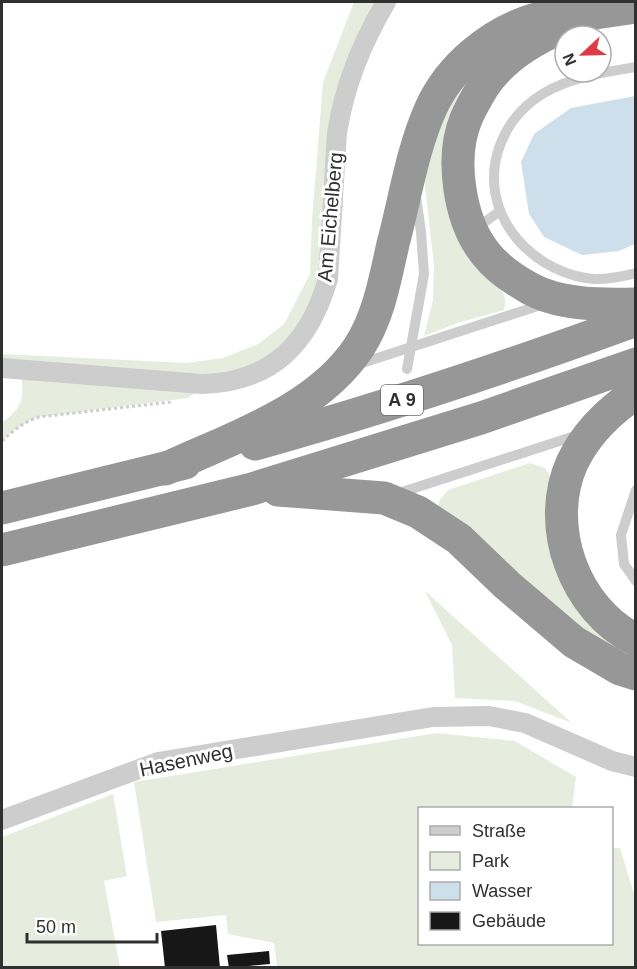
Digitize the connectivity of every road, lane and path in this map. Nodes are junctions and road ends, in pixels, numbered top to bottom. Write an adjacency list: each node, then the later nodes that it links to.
1 (386, 2): 17 (street, Am Eichelberg)
2 (636, 7): 3 (highway)
3 (595, 13): 5 (highway); 7 (highway)
4 (636, 67): 6 (lane)
5 (410, 173): 12 (lane); 16 (highway)
6 (500, 211): 7 (lane); 8 (lane)
7 (472, 230): 9 (highway)
8 (636, 273)
9 (558, 300): 10 (highway); 12 (lane)
10 (636, 304)
11 (636, 320): 21 (highway, A 9)
12 (410, 347): 15 (lane); 16 (lane)
13 (636, 364): 22 (highway, A 9)
14 (2, 368): 17 (street, Am Eichelberg)
15 (407, 369)
16 (339, 371): 21 (highway)
17 (202, 384): 20 (path)
18 (636, 393): 19 (highway)
19 (593, 429): 24 (lane); 28 (highway)
20 (2, 441)
21 (165, 469): 25 (highway, A 9)
22 (252, 489): 24 (highway); 26 (highway, A 9)
23 (636, 490): 27 (lane)
24 (384, 498): 29 (highway)
25 (2, 508)
26 (2, 550)
27 (636, 581)
28 (636, 640)
29 (636, 674)
30 (636, 767): 31 (street, Hasenweg)
31 (2, 820)

